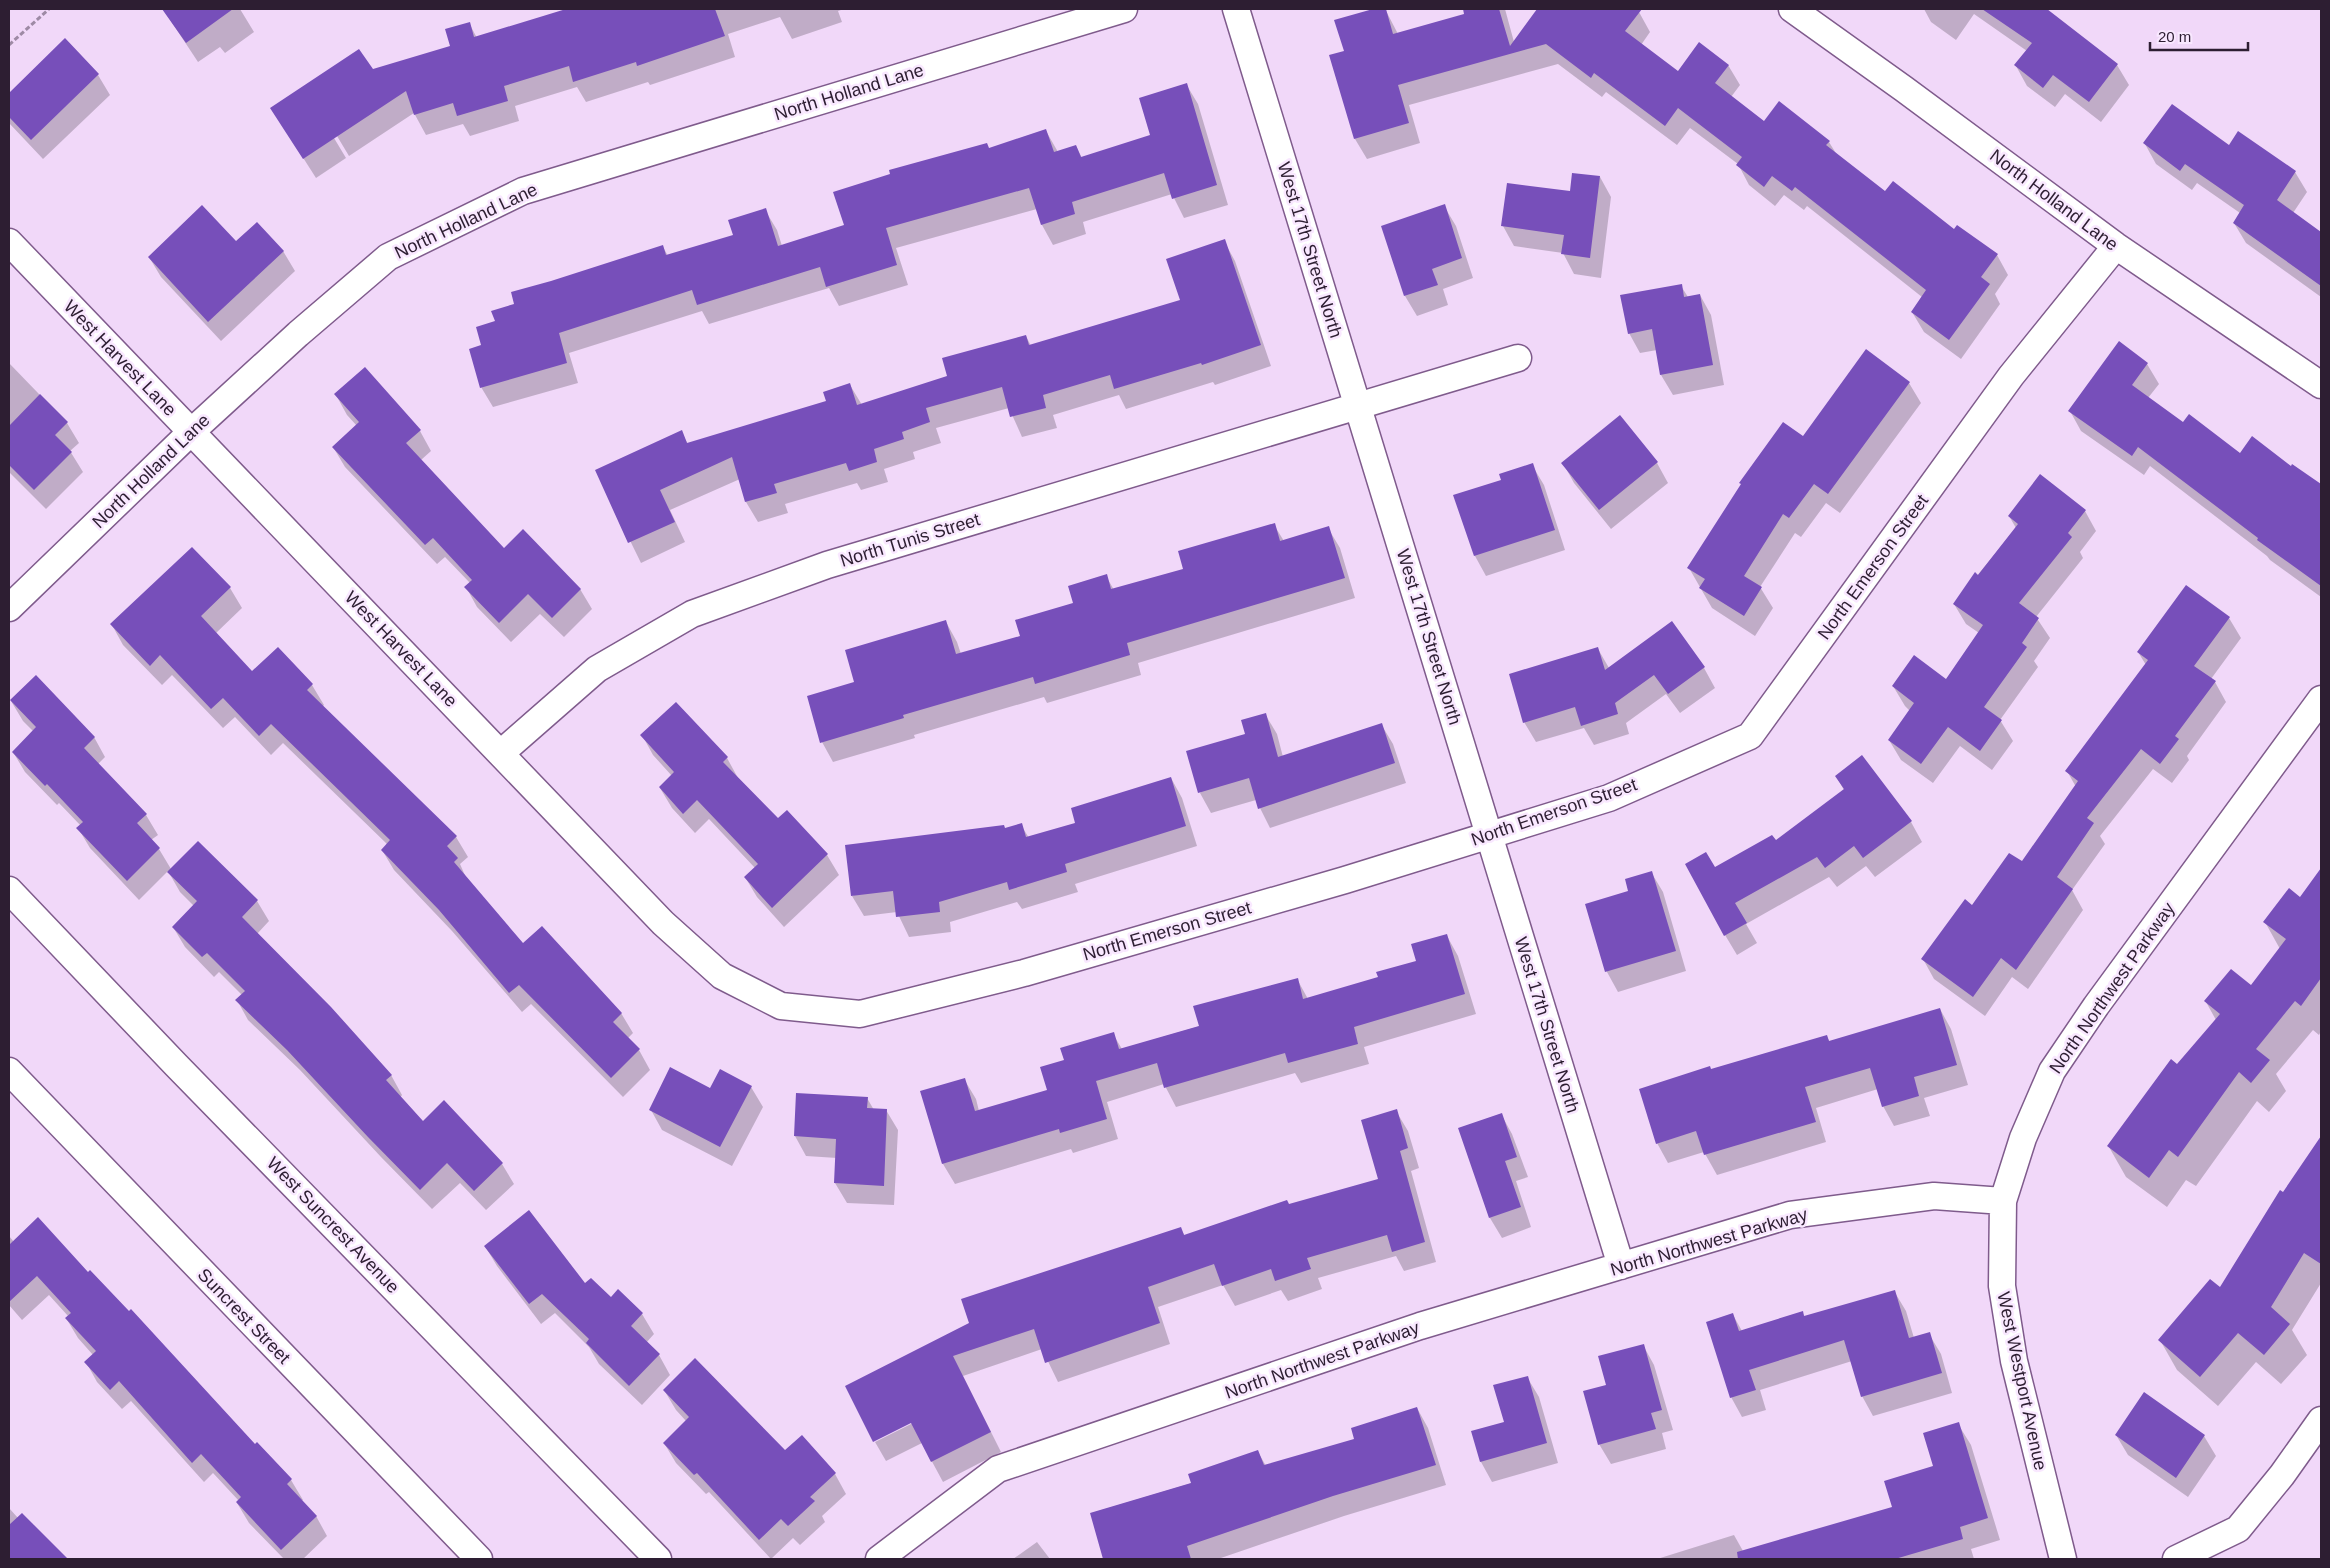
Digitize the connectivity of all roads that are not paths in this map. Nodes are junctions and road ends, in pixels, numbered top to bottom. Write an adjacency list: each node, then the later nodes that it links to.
1 (1124, 9): 9 (street, North Holland Lane)
2 (1236, 9): 8 (street, West 17th Street North)
3 (1792, 9): 5 (street, North Holland Lane)
4 (9, 242): 9 (street, West Harvest Lane)
5 (2116, 246): 7 (street, North Holland Lane); 13 (street, North Emerson Street)
6 (1518, 358): 8 (street, North Tunis Street)
7 (2321, 385)
8 (1358, 407): 12 (street, North Tunis Street); 13 (street, West 17th Street North)
9 (191, 432): 10 (street, North Holland Lane); 12 (street, West Harvest Lane)
10 (9, 608)
11 (2321, 699): 17 (street, North Northwest Parkway)
12 (500, 753): 15 (street, West Harvest Lane)
13 (1489, 834): 15 (street, North Emerson Street); 18 (street, West 17th Street North)
14 (9, 890): 21 (street, West Suncrest Avenue)
15 (821, 1012)
16 (9, 1071): 20 (street, Suncrest Street)
17 (2003, 1201): 18 (street, North Northwest Parkway); 23 (street, West Westport Avenue)
18 (1621, 1266): 22 (street, North Northwest Parkway)
19 (2321, 1420): 24 (street)
20 (479, 1559)
21 (658, 1559)
22 (879, 1559)
23 (2063, 1559)
24 (2176, 1559)

